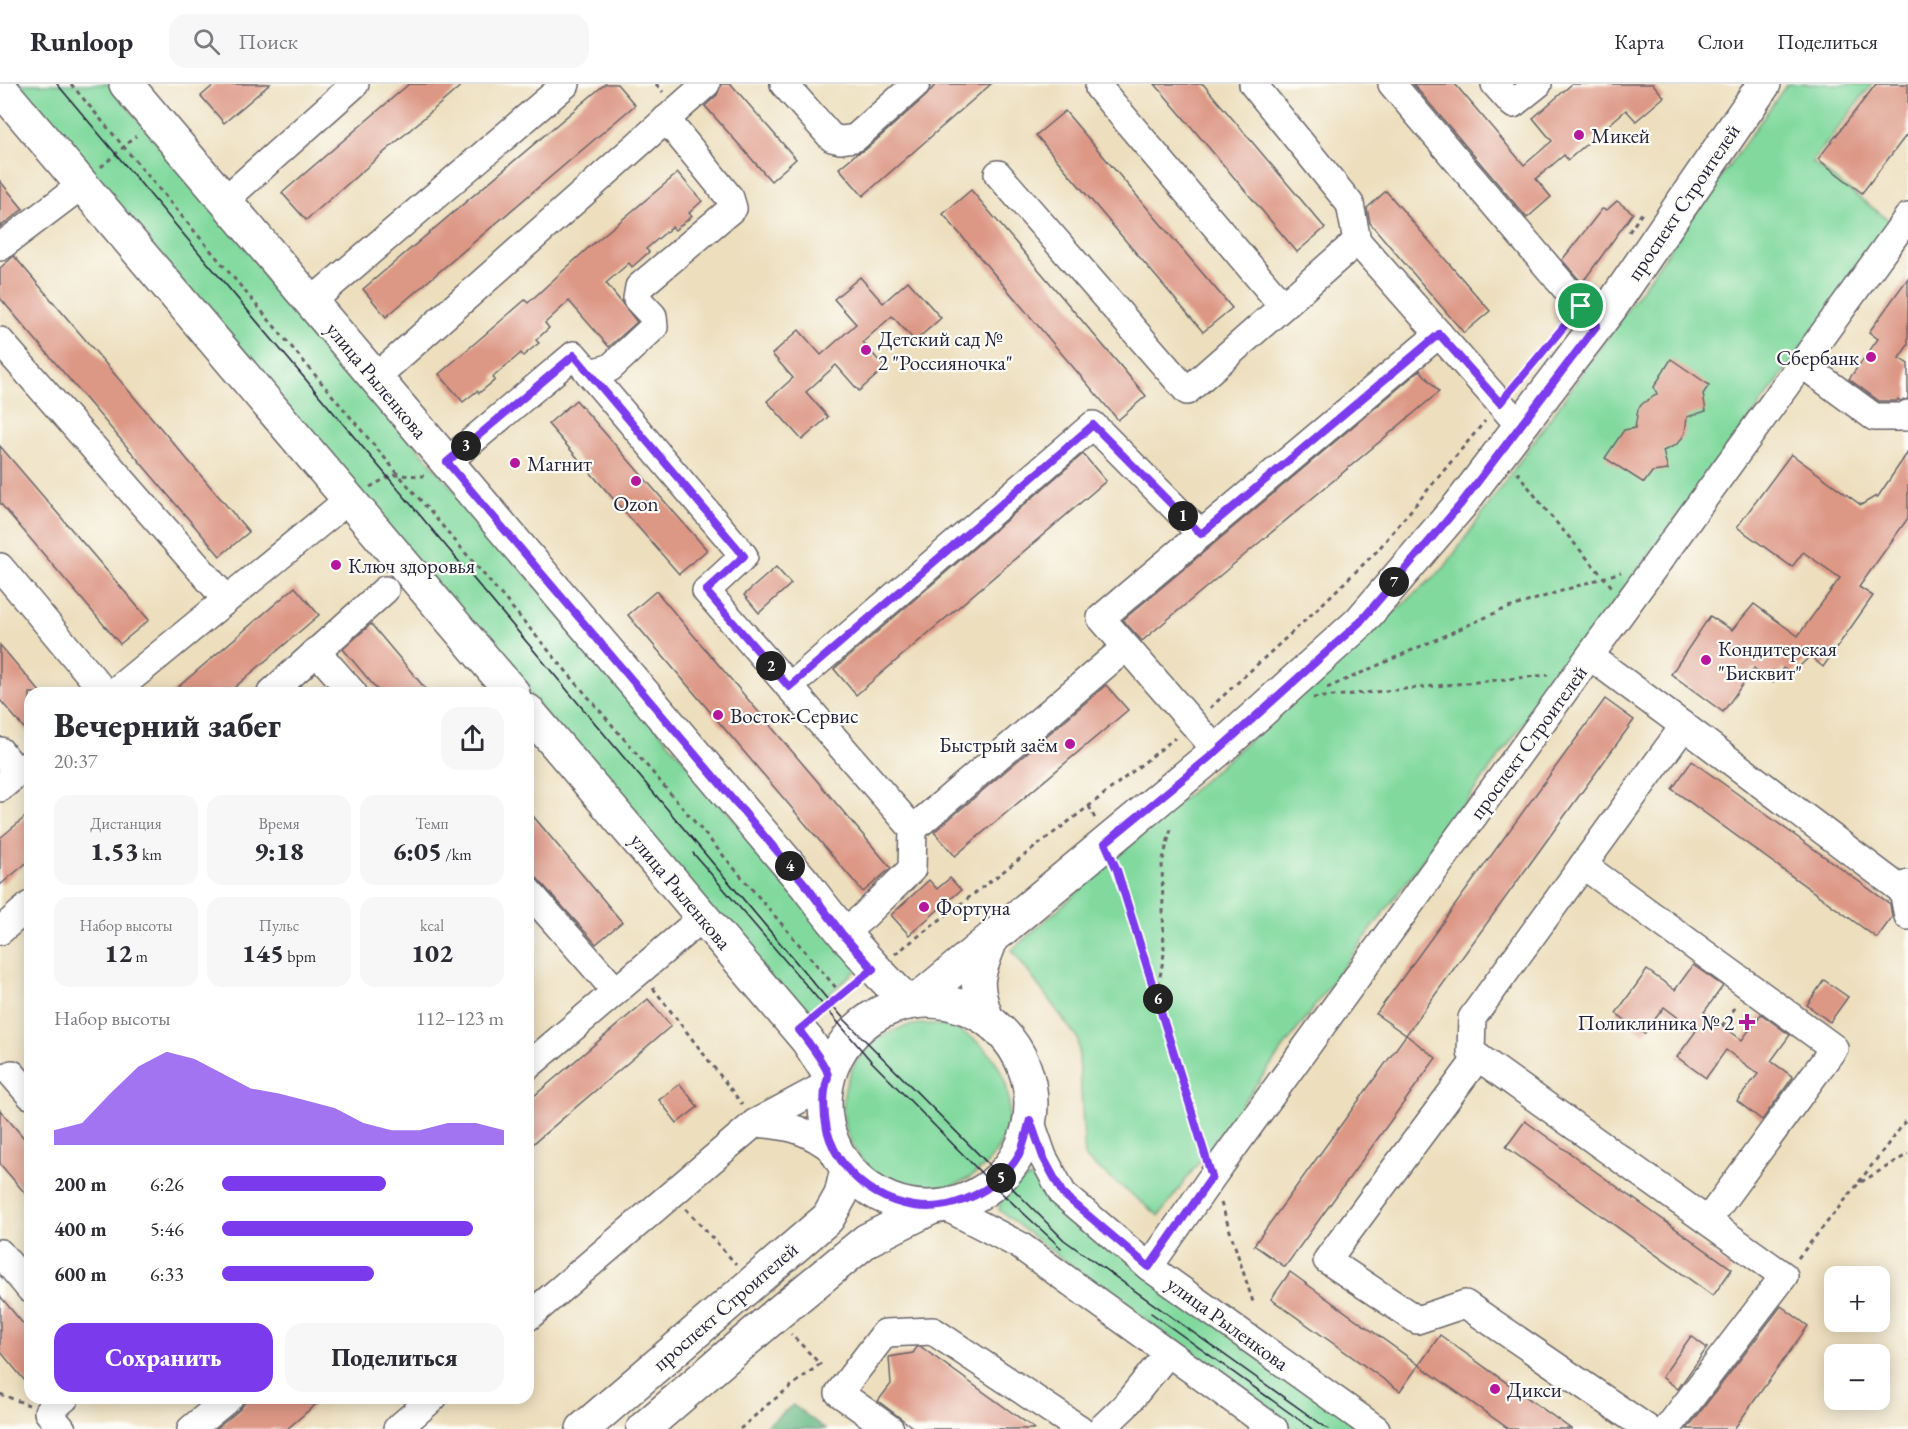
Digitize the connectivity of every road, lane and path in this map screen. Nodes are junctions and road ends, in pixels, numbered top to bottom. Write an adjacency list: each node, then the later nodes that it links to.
1 (71, 84): 17 (path)
2 (355, 84): 20 (street)
3 (566, 84): 26 (street)
4 (706, 84): 16 (street)
5 (784, 84): 6 (street)
6 (916, 84)
7 (1253, 84): 24 (street)
8 (1392, 84): 28 (street)
9 (1495, 84): 10 (street)
10 (1538, 84)
11 (129, 85): 15 (main road, улица Рыленкова)
12 (0, 88): 19 (main road)
13 (1099, 88): 27 (street)
14 (1755, 88): 28 (main road, проспект Строителей)
15 (155, 118): 17 (path); 20 (main road, улица Рыленкова)
16 (666, 119): 33 (street); 34 (street)
17 (124, 147): 19 (path); 39 (path)
18 (998, 174): 27 (street)
19 (82, 185): 25 (street); 40 (main road)
20 (225, 200): 26 (main road, улица Рыленкова)
21 (1645, 208): 23 (path)
22 (1908, 217): 32 (street, проспект Строителей)
23 (1626, 237)
24 (1358, 241): 27 (street); 29 (street)
25 (0, 247)
26 (311, 302): 34 (main road, улица Рыленкова)
27 (1283, 306)
28 (1597, 325): 35 (main road, проспект Строителей)
29 (1439, 334): 35 (street); 41 (street)
30 (0, 341): 46 (street)
31 (1537, 359): 35 (path)
32 (1802, 364): 36 (street); 42 (street, проспект Строителей)
33 (589, 373): 38 (street); 56 (street)
34 (375, 378): 38 (main road, улица Рыленкова)
35 (1510, 414): 58 (path); 61 (main road, проспект Строителей)
36 (1908, 414)
37 (1511, 464): 44 (path)
38 (452, 468): 39 (path); 73 (main road, улица Рыленкова)
39 (399, 475): 40 (path); 78 (path)
40 (348, 500): 46 (street); 55 (main road)
41 (1201, 534): 48 (street); 56 (street)
42 (1658, 562): 44 (path); 47 (street, проспект Строителей)
43 (0, 567): 51 (street)
44 (1605, 577): 47 (path); 50 (path)
45 (385, 590): 49 (street)
46 (226, 599): 52 (street)
47 (1628, 604): 50 (street, проспект Строителей)
48 (1125, 648): 58 (street); 65 (street)
49 (316, 651): 53 (street); 54 (street)
50 (1584, 666): 59 (street); 93 (street, проспект Строителей)
51 (100, 687)
52 (120, 687)
53 (277, 687)
54 (348, 687)
55 (508, 687)
56 (789, 687): 65 (street)
57 (534, 718): 71 (main road, улица Рыленкова)
58 (1192, 724): 61 (street); 63 (path)
59 (1683, 726): 67 (street); 68 (street)
60 (0, 751): 62 (street)
61 (1217, 751): 66 (main road, проспект Строителей)
62 (16, 775)
63 (1089, 806): 66 (path); 75 (path)
64 (1172, 825): 79 (path)
65 (913, 829): 73 (street)
66 (1105, 843): 74 (main road, проспект Строителей); 79 (path)
67 (1583, 864): 83 (street); 97 (street)
68 (1906, 897)
69 (534, 898): 77 (street)
70 (24, 910): 72 (street)
71 (703, 917): 76 (street); 82 (main road, улица Рыленкова)
72 (0, 931)
73 (842, 934): 75 (main road, улица Рыленкова)
74 (991, 940): 80 (main road, проспект Строителей); 81 (main road)
75 (873, 969): 78 (path); 80 (main road, улица Рыленкова)
76 (639, 970): 77 (street); 88 (path)
77 (615, 990): 84 (street)
78 (843, 996): 82 (path)
79 (1157, 996): 93 (path)
80 (912, 1002): 81 (main road); 86 (main road)
81 (987, 1019): 90 (main road)
82 (799, 1030): 86 (main road, улица Рыленкова)
83 (1478, 1057): 97 (street); 125 (street)
84 (534, 1061)
85 (12, 1074): 87 (street)
86 (827, 1080): 88 (street); 92 (main road)
87 (24, 1088)
88 (751, 1117): 92 (street); 95 (street)
89 (1908, 1118): 94 (path)
90 (1030, 1120): 96 (main road); 99 (street, улица Рыленкова)
91 (1908, 1154): 94 (path)
92 (841, 1161): 96 (main road); 102 (main road, проспект Строителей)
93 (1212, 1177): 99 (street, проспект Строителей); 103 (path)
94 (1858, 1184): 100 (path)
95 (672, 1194): 102 (path); 104 (street)
96 (938, 1207): 105 (main road, проспект Строителей); 106 (street)
97 (1708, 1220): 100 (street)
98 (0, 1253): 101 (street)
99 (1149, 1267): 124 (street, улица Рыленкова)
100 (1784, 1276): 126 (street)
101 (24, 1282)
102 (752, 1283): 117 (main road, проспект Строителей)
103 (1253, 1302)
104 (534, 1305)
105 (778, 1312): 118 (main road, проспект Строителей); 119 (path)
106 (1168, 1353): 122 (street); 123 (street)
107 (0, 1394): 108 (path)
108 (24, 1403)
109 (26, 1404): 113 (path)
110 (57, 1404): 114 (street)
111 (222, 1404): 115 (street)
112 (426, 1404): 116 (street)
113 (31, 1406)
114 (62, 1429)
115 (191, 1429)
116 (397, 1429)
117 (583, 1429)
118 (643, 1429)
119 (740, 1429)
120 (890, 1429): 121 (street)
121 (1080, 1429)
122 (1101, 1429)
123 (1274, 1429)
124 (1376, 1429)
125 (1648, 1429)
126 (1667, 1429)

